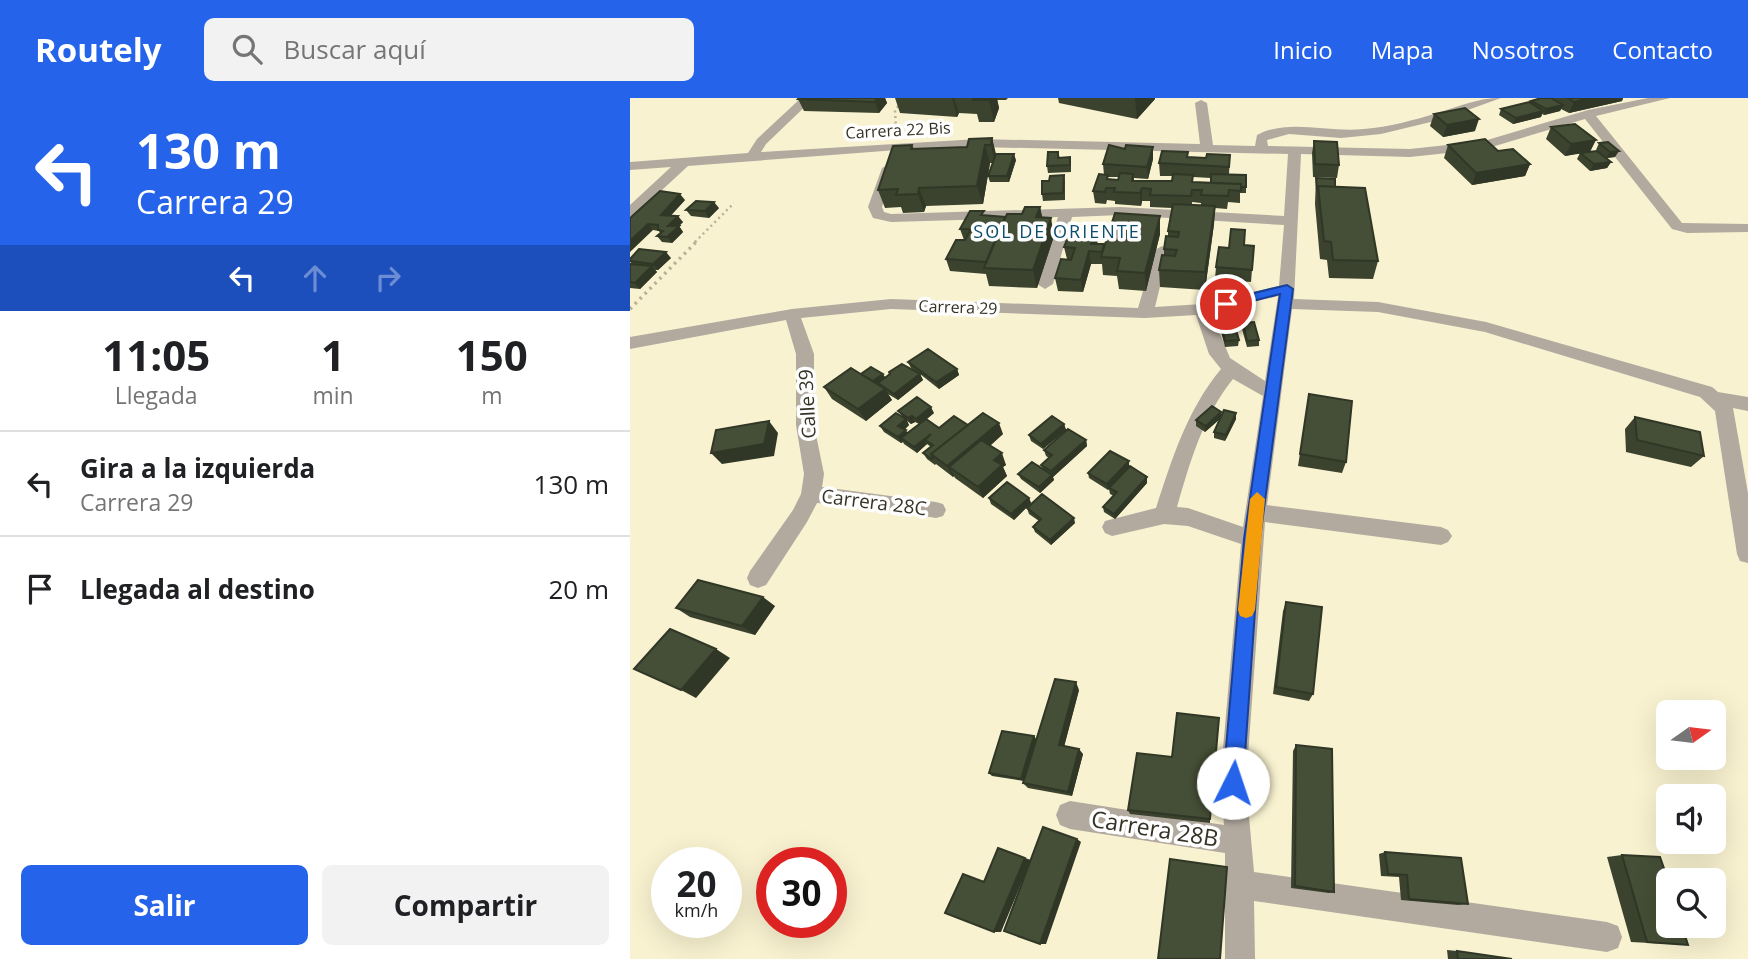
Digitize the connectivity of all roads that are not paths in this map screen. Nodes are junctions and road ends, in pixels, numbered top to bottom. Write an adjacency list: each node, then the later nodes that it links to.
1 (808, 98): 10 (street)
2 (1495, 98): 8 (street)
3 (1664, 98): 5 (street, Carrera 22 Bis)
4 (1201, 103): 7 (street)
5 (1588, 114): 9 (street, Carrera 22 Bis); 16 (street)
6 (897, 146): 7 (street, Carrera 22 Bis); 10 (street, Carrera 22 Bis); 13 (street)
7 (1207, 147): 8 (street, Carrera 22 Bis)
8 (1262, 151): 9 (street, Carrera 22 Bis)
9 (1295, 151): 15 (street)
10 (751, 158): 11 (street, Carrera 22 Bis)
11 (683, 163): 12 (street, Carrera 22 Bis); 14 (street)
12 (630, 166)
13 (1067, 211): 15 (street); 18 (street)
14 (630, 212)
15 (1291, 221): 19 (street)
16 (1748, 228)
17 (1162, 250): 21 (street)
18 (1045, 284)
19 (1286, 296): 20 (street, Carrera 29); 26 (street); 27 (street, Carrera 29)
20 (1203, 311): 21 (street, Carrera 29); 22 (street, Carrera 29); 25 (street)
21 (1145, 313): 22 (street, Carrera 29)
22 (793, 318): 23 (street, Carrera 29); 24 (street, Carrera 29); 29 (street, Calle 39)
23 (630, 343)
24 (630, 351)
25 (1230, 370): 26 (street); 32 (street)
26 (1273, 393): 31 (street)
27 (1718, 400): 28 (street, Carrera 29); 33 (street)
28 (1748, 404)
29 (811, 494): 30 (street, Carrera 28C); 38 (street)
30 (936, 510)
31 (1256, 512): 35 (street); 36 (street)
32 (1164, 514): 34 (street); 36 (street)
33 (1747, 526): 37 (street)
34 (1112, 527)
35 (1441, 536)
36 (1252, 539): 40 (street)
37 (1748, 554)
38 (758, 578)
39 (1070, 815): 40 (street, Carrera 28B)
40 (1239, 841): 41 (street)
41 (1240, 885): 42 (street); 43 (street)
42 (1607, 937)
43 (1240, 959)

